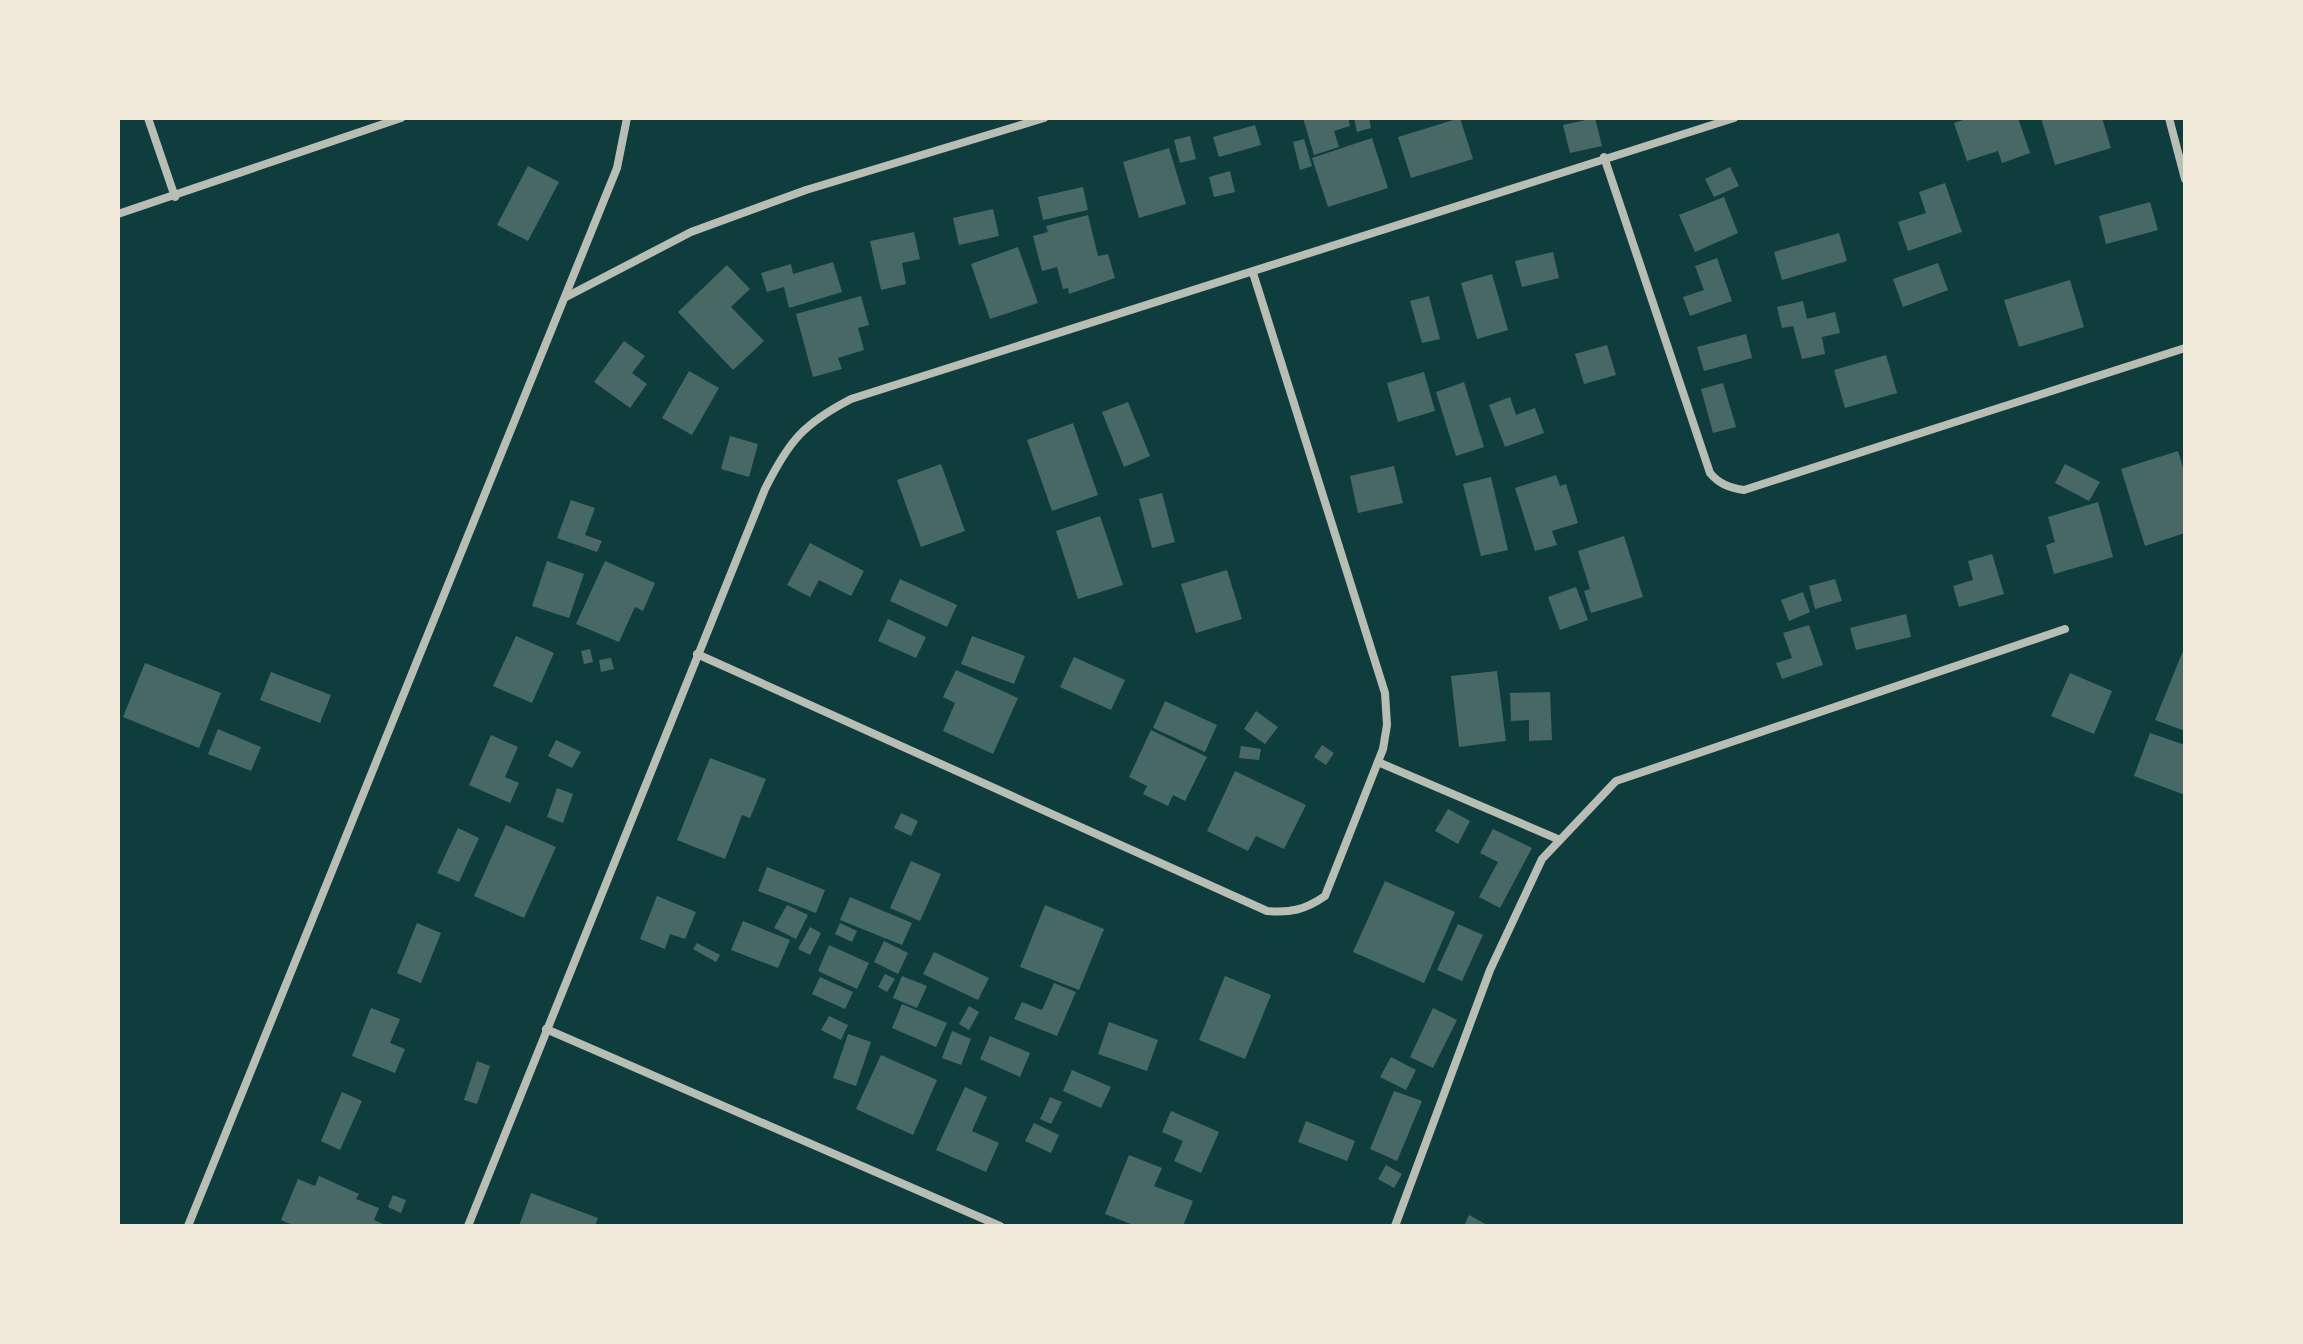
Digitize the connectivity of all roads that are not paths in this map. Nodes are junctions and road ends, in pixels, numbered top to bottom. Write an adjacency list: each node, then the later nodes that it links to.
1 (148, 118): 9 (street)
2 (401, 118): 9 (street)
3 (627, 118): 12 (street)
4 (1044, 118): 12 (street)
5 (1734, 118): 7 (street)
6 (2169, 118): 8 (street)
7 (1604, 157): 11 (street); 13 (street)
8 (2185, 179)
9 (175, 197): 10 (street)
10 (118, 214)
11 (1253, 273): 15 (street); 16 (street)
12 (565, 297): 19 (street)
13 (2185, 348)
14 (2065, 629): 17 (street)
15 (697, 654): 16 (street); 18 (street)
16 (1378, 762): 17 (street)
17 (1560, 840): 22 (street)
18 (546, 1029): 20 (street); 21 (street)
19 (188, 1226)
20 (468, 1226)
21 (1000, 1226)
22 (1395, 1226)

